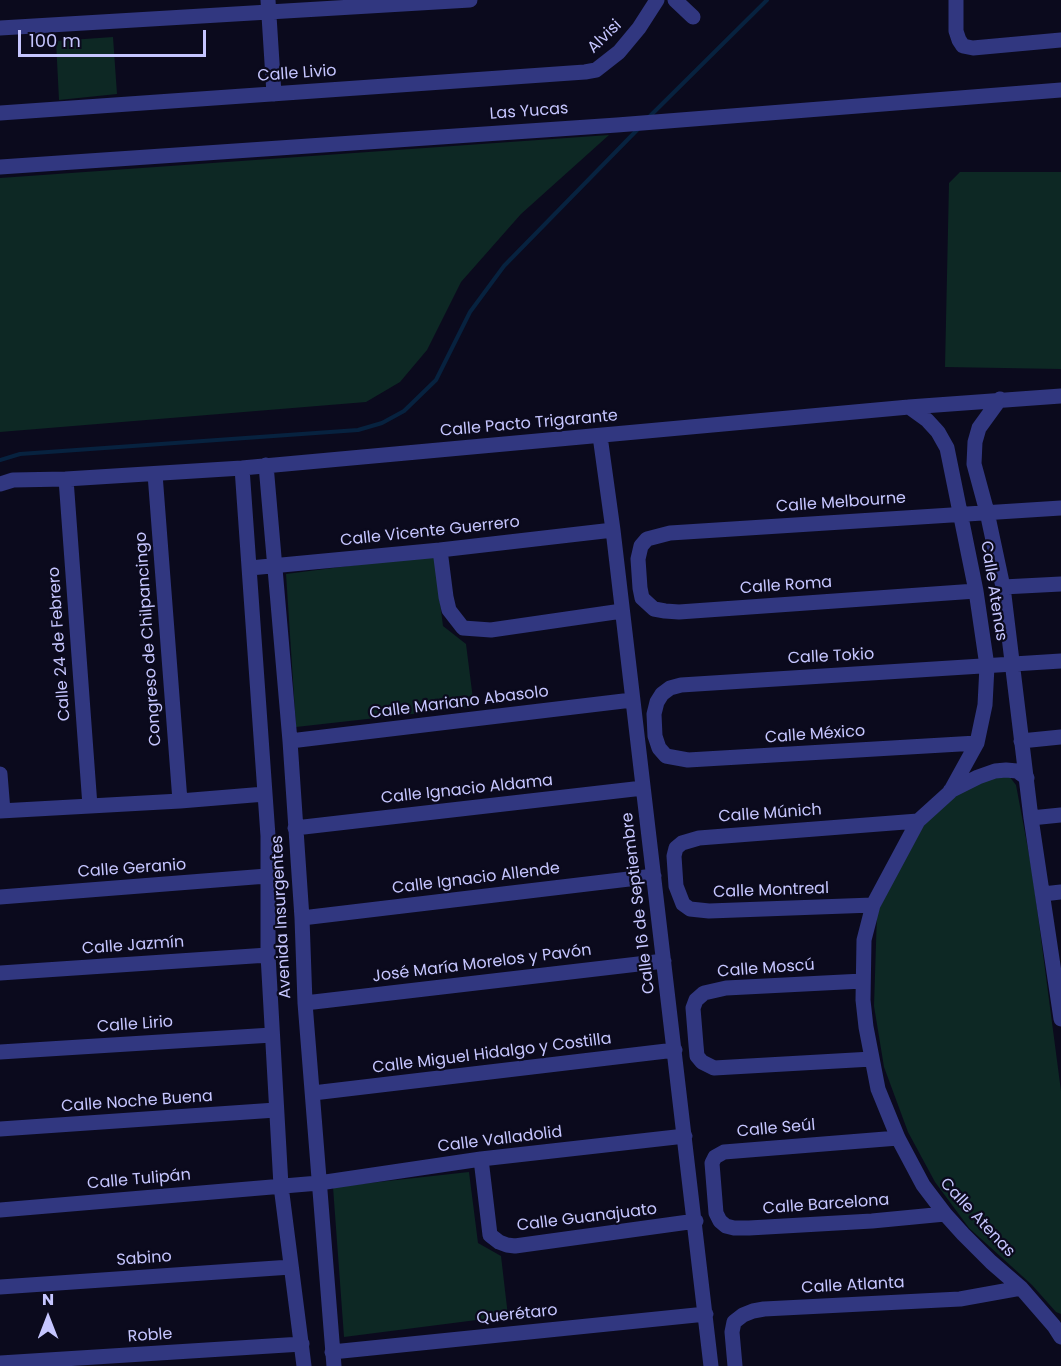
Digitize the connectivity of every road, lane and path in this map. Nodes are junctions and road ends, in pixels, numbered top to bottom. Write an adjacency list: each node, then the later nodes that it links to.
1 (470, 0): 5 (street)
2 (657, 0): 9 (street, Alvisi)
3 (675, 0): 6 (street)
4 (956, 0): 8 (street)
5 (268, 6): 7 (street); 11 (street)
6 (693, 18)
7 (0, 28)
8 (1061, 40)
9 (597, 70): 11 (street, Calle Livio)
10 (1061, 90): 13 (street, Las Yucas)
11 (274, 94): 12 (street, Calle Livio)
12 (0, 113)
13 (0, 166)
14 (1061, 396): 15 (street, Calle Pacto Trigarante)
15 (1000, 399): 16 (street, Calle Pacto Trigarante); 24 (street, Calle Atenas)
16 (909, 407): 17 (street, Calle Pacto Trigarante); 25 (street, Calle Atenas)
17 (600, 436): 18 (street, Calle Pacto Trigarante); 26 (street, Calle 16 de Septiembre)
18 (266, 465): 19 (street, Calle Pacto Trigarante); 29 (street, Avenida Insurgentes)
19 (242, 468): 20 (street, Calle Pacto Trigarante); 30 (street, Avenida Insurgentes)
20 (154, 474): 21 (street, Calle Pacto Trigarante); 49 (street, Congreso de Chilpancingo)
21 (66, 479): 22 (street, Calle Pacto Trigarante); 50 (street, Calle 24 de Febrero)
22 (0, 484)
23 (1061, 508): 24 (street, Calle Melbourne)
24 (987, 512): 25 (street, Calle Melbourne); 32 (street, Calle Atenas)
25 (961, 513): 28 (street, Calle Melbourne); 33 (street, Calle Atenas)
26 (613, 530): 27 (street, Calle Vicente Guerrero); 34 (street, Calle 16 de Septiembre)
27 (441, 550): 29 (street, Calle Vicente Guerrero); 34 (street)
28 (638, 559): 33 (street, Calle Roma)
29 (275, 566): 30 (street, Calle Vicente Guerrero); 40 (street, Avenida Insurgentes)
30 (250, 568): 48 (street, Avenida Insurgentes)
31 (1061, 584): 32 (street)
32 (1003, 587): 36 (street, Calle Atenas)
33 (976, 591): 37 (street, Calle Atenas)
34 (622, 611): 38 (street, Calle 16 de Septiembre)
35 (1061, 661): 36 (street, Calle Tokio)
36 (1012, 664): 37 (street, Calle Tokio); 41 (street, Calle Atenas)
37 (987, 666): 42 (street, Calle Atenas); 43 (street, Calle Tokio)
38 (633, 700): 40 (street, Calle Mariano Abasolo); 46 (street, Calle 16 de Septiembre)
39 (1061, 738): 41 (street)
40 (290, 741): 55 (street, Avenida Insurgentes)
41 (1021, 741): 45 (street, Calle Atenas)
42 (977, 743): 43 (street, Calle México); 47 (street, Calle Atenas)
43 (659, 748)
44 (0, 774): 51 (street)
45 (1027, 778): 47 (street, Calle Atenas); 53 (street, Calle Atenas)
46 (643, 788): 55 (street, Calle Ignacio Aldama); 57 (street, Calle 16 de Septiembre)
47 (950, 792): 54 (street, Calle Atenas)
48 (265, 794): 49 (street); 56 (street, Avenida Insurgentes)
49 (180, 801): 50 (street)
50 (90, 806): 51 (street)
51 (2, 811)
52 (1061, 815): 53 (street)
53 (1031, 818): 59 (street, Calle Atenas)
54 (918, 821): 60 (street, Calle Múnich); 62 (street, Calle Atenas)
55 (295, 828): 63 (street, Avenida Insurgentes)
56 (267, 876): 61 (street, Calle Geranio); 64 (street, Avenida Insurgentes)
57 (654, 876): 63 (street, Calle Ignacio Allende); 65 (street, Calle 16 de Septiembre)
58 (1061, 892): 59 (street)
59 (1043, 894): 66 (street, Calle Atenas)
60 (678, 896): 62 (street, Calle Montreal)
61 (0, 897)
62 (873, 905): 68 (street, Calle Atenas)
63 (302, 918): 69 (street, Avenida Insurgentes)
64 (268, 955): 67 (street, Calle Jazmín); 71 (street, Avenida Insurgentes)
65 (664, 961): 69 (street, José María Morelos y Pavón); 72 (street, Calle 16 de Septiembre)
66 (1057, 963): 70 (street, Calle Atenas)
67 (0, 973)
68 (863, 981): 74 (street, Calle Atenas); 74 (street, Calle Moscú)
69 (305, 1004): 75 (street, Avenida Insurgentes)
70 (1061, 1019)
71 (272, 1035): 73 (street, Calle Lirio); 76 (street, Avenida Insurgentes)
72 (675, 1050): 75 (street, Calle Miguel Hidalgo y Costilla); 78 (street, Calle 16 de Septiembre)
73 (0, 1052)
74 (872, 1059): 79 (street, Calle Atenas)
75 (313, 1093): 81 (street, Avenida Insurgentes)
76 (276, 1110): 77 (street, Calle Noche Buena); 82 (street, Avenida Insurgentes)
77 (0, 1129)
78 (685, 1136): 80 (street, Calle Valladolid); 86 (street, Calle 16 de Septiembre)
79 (898, 1138): 84 (street, Calle Seúl); 85 (street, Calle Atenas)
80 (481, 1159): 81 (street, Calle Valladolid); 86 (street, Calle Guanajuato)
81 (319, 1183): 82 (street, Calle Valladolid); 93 (street, Avenida Insurgentes)
82 (281, 1186): 83 (street, Calle Tulipán); 87 (street, Avenida Insurgentes)
83 (0, 1210)
84 (716, 1213): 85 (street, Calle Barcelona)
85 (945, 1214): 89 (street, Calle Atenas)
86 (696, 1221): 90 (street, Calle 16 de Septiembre)
87 (291, 1267): 88 (street, Sabino); 92 (street, Avenida Insurgentes)
88 (0, 1287)
89 (1021, 1288): 91 (street, Calle Atenas); 97 (street, Calle Atlanta)
90 (706, 1314): 93 (street, Querétaro); 96 (street, Calle 16 de Septiembre)
91 (1059, 1330)
92 (303, 1344): 94 (street, Roble); 95 (street, Avenida Insurgentes)
93 (333, 1359)
94 (0, 1363)
95 (304, 1366)
96 (711, 1366)
97 (735, 1366)

